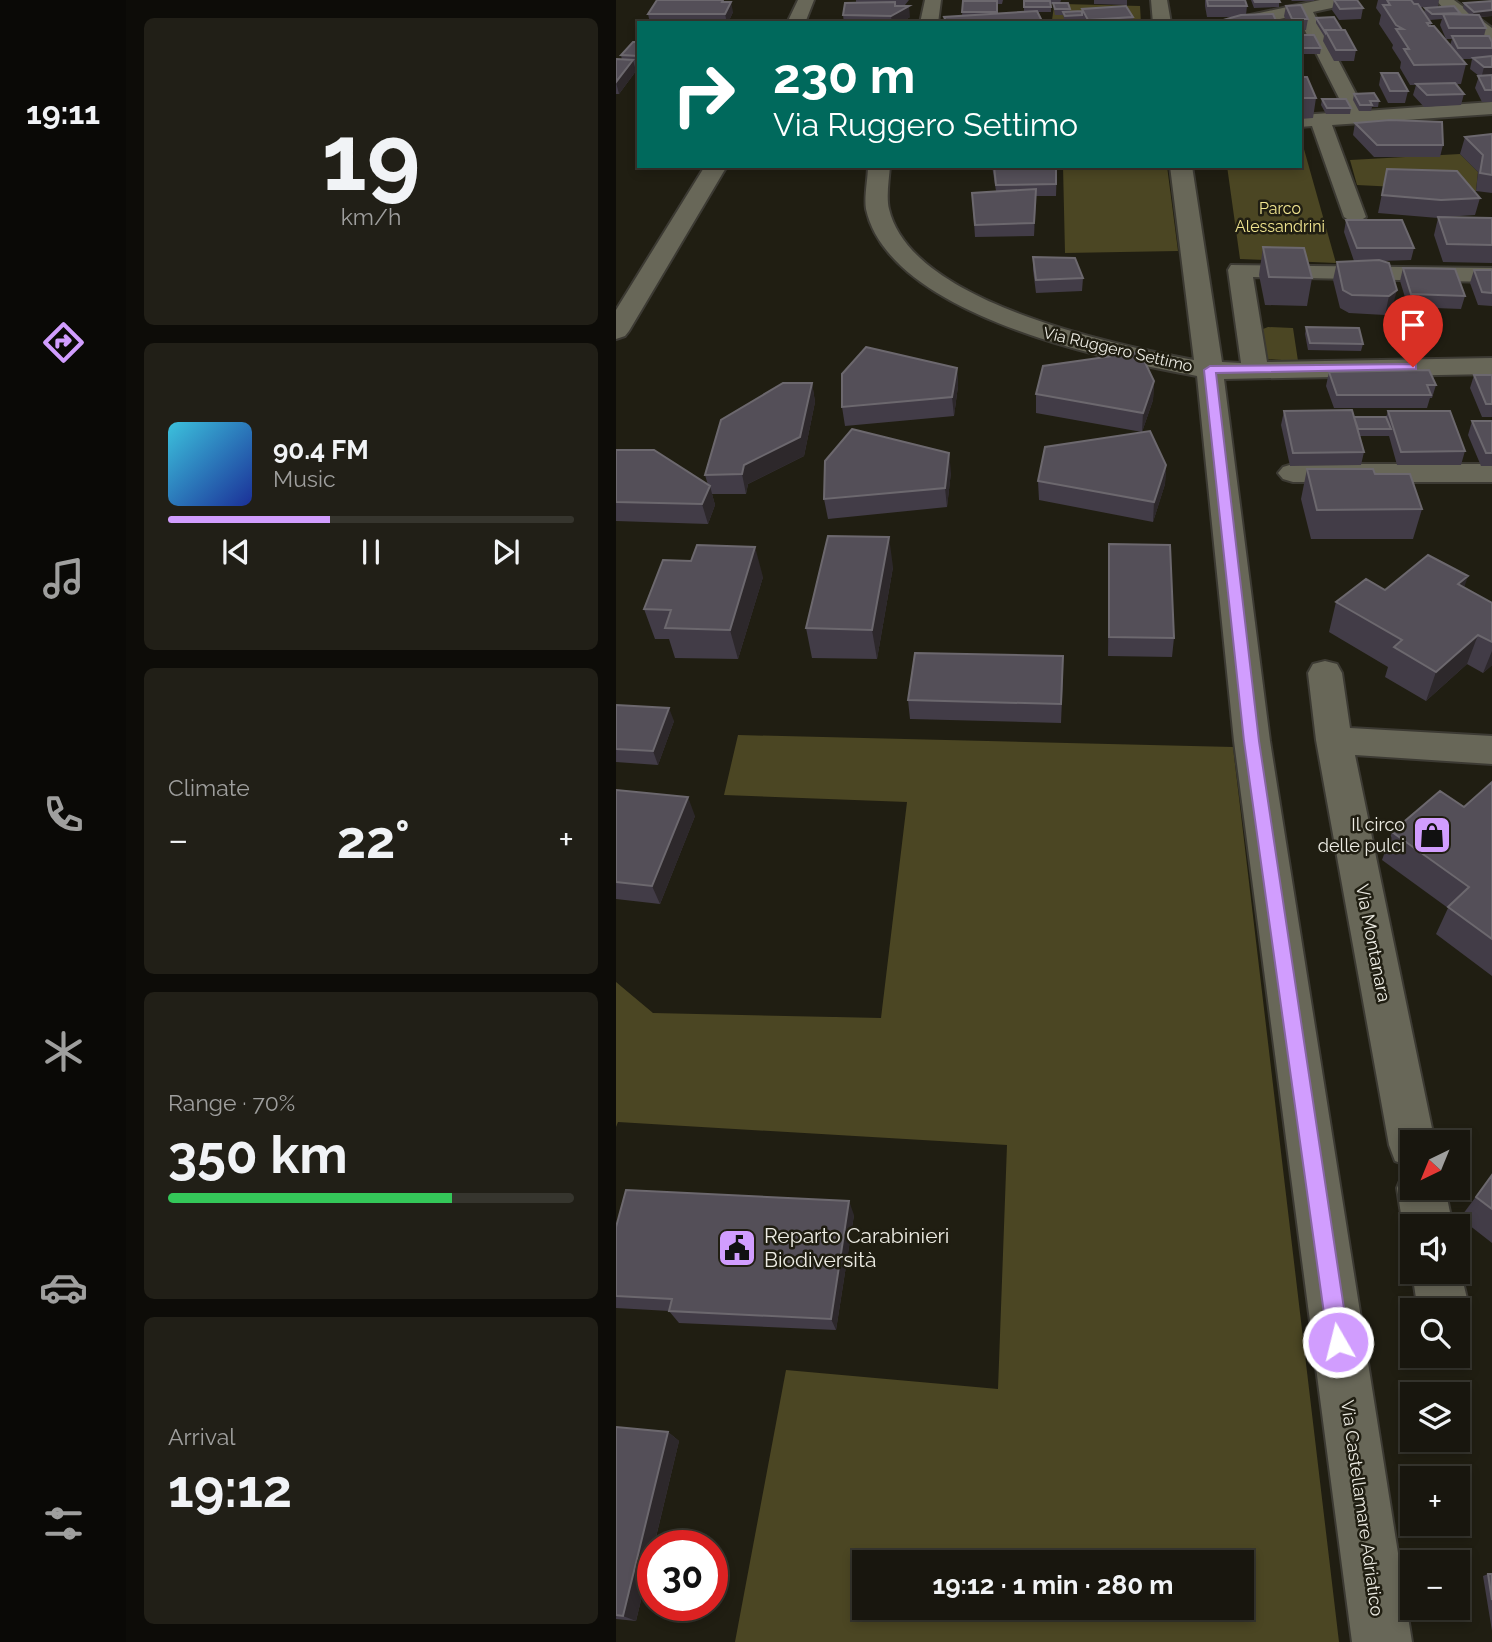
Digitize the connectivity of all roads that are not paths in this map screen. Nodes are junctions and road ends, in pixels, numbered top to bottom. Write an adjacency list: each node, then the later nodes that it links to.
1 (806, 0): 7 (street)
2 (933, 0): 8 (street)
3 (1159, 0): 9 (street)
4 (1344, 0): 6 (street)
5 (1444, 0): 11 (street)
6 (1303, 9): 10 (street); 13 (street)
7 (797, 21)
8 (929, 21)
9 (1162, 21)
10 (1246, 21)
11 (1492, 36)
12 (1492, 108): 13 (street)
13 (1358, 116): 14 (street)
14 (1310, 120): 18 (street)
15 (715, 168): 20 (street)
16 (879, 168): 22 (street, Via Ruggero Settimo)
17 (1181, 168): 22 (street, Via Castellamare Adriatico)
18 (1355, 217)
19 (1492, 275): 23 (street)
20 (616, 331)
21 (1492, 366): 23 (street, Via Ruggero Settimo)
22 (1210, 370): 23 (street, Via Ruggero Settimo); 30 (street, Via Castellamare Adriatico)
23 (1255, 370)
24 (1293, 472): 25 (street)
25 (1492, 473)
26 (1325, 673): 27 (street, Via Montanara)
27 (1334, 740): 28 (street); 29 (street, Via Montanara)
28 (1492, 750)
29 (1409, 1130)
30 (1382, 1642)

